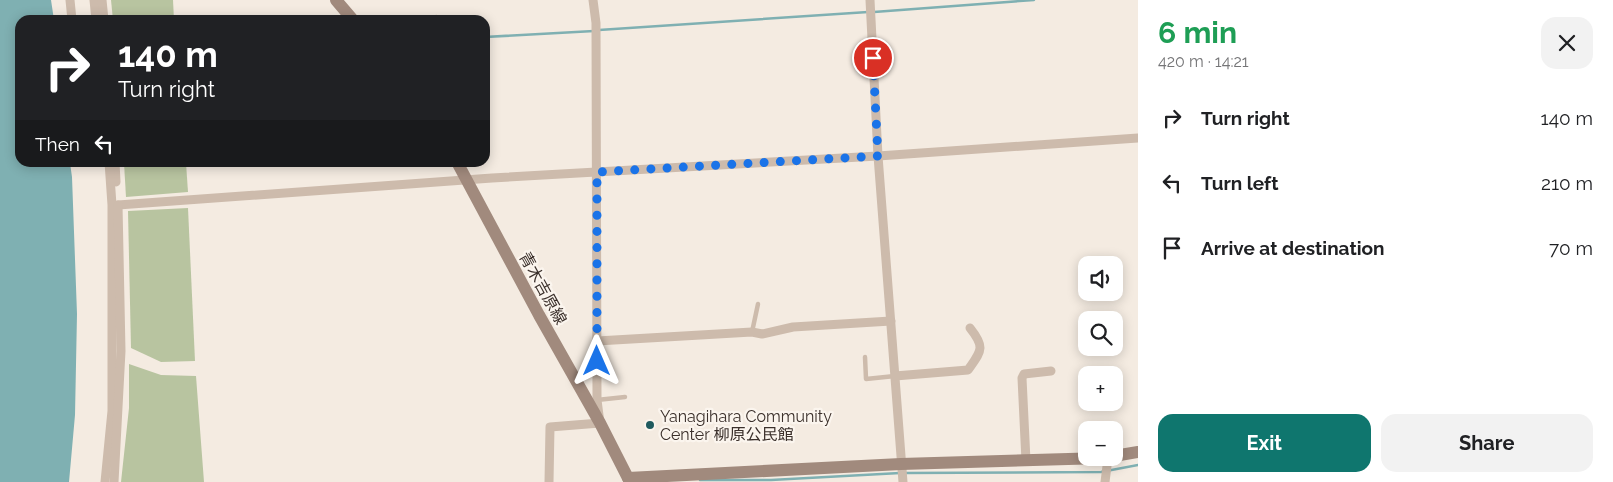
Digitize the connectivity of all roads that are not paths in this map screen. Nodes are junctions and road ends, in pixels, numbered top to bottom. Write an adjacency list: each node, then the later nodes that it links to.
1 (70, 0): 7 (street)
2 (94, 0): 8 (street)
3 (102, 0): 9 (street)
4 (336, 0): 10 (street)
5 (593, 0): 16 (street)
6 (870, 0): 12 (street)
7 (72, 15)
8 (96, 15)
9 (104, 15)
10 (349, 15)
11 (1138, 138): 12 (street)
12 (878, 156): 16 (street); 20 (street)
13 (109, 167): 37 (street)
14 (115, 167): 18 (street)
15 (460, 167): 17 (street, 青木吉原線)
16 (597, 172): 17 (street); 23 (street)
17 (468, 181): 18 (street); 29 (street, 青木吉原線)
18 (118, 205): 38 (street)
19 (758, 304): 22 (lane)
20 (891, 321): 22 (street); 26 (street)
21 (970, 328): 26 (street)
22 (752, 332): 23 (street)
23 (598, 341): 28 (street)
24 (865, 357): 26 (lane)
25 (1051, 371): 33 (street)
26 (895, 376): 34 (street)
27 (625, 397): 28 (lane)
28 (597, 400): 29 (street)
29 (600, 422): 36 (street, 青木吉原線); 39 (street)
30 (1138, 452): 31 (street)
31 (1123, 454)
32 (1078, 459): 33 (street)
33 (1026, 461): 34 (street)
34 (901, 464): 36 (street); 40 (street)
35 (1107, 466): 41 (street)
36 (629, 480)
37 (105, 482)
38 (114, 482)
39 (549, 482)
40 (903, 482)
41 (1105, 482)

